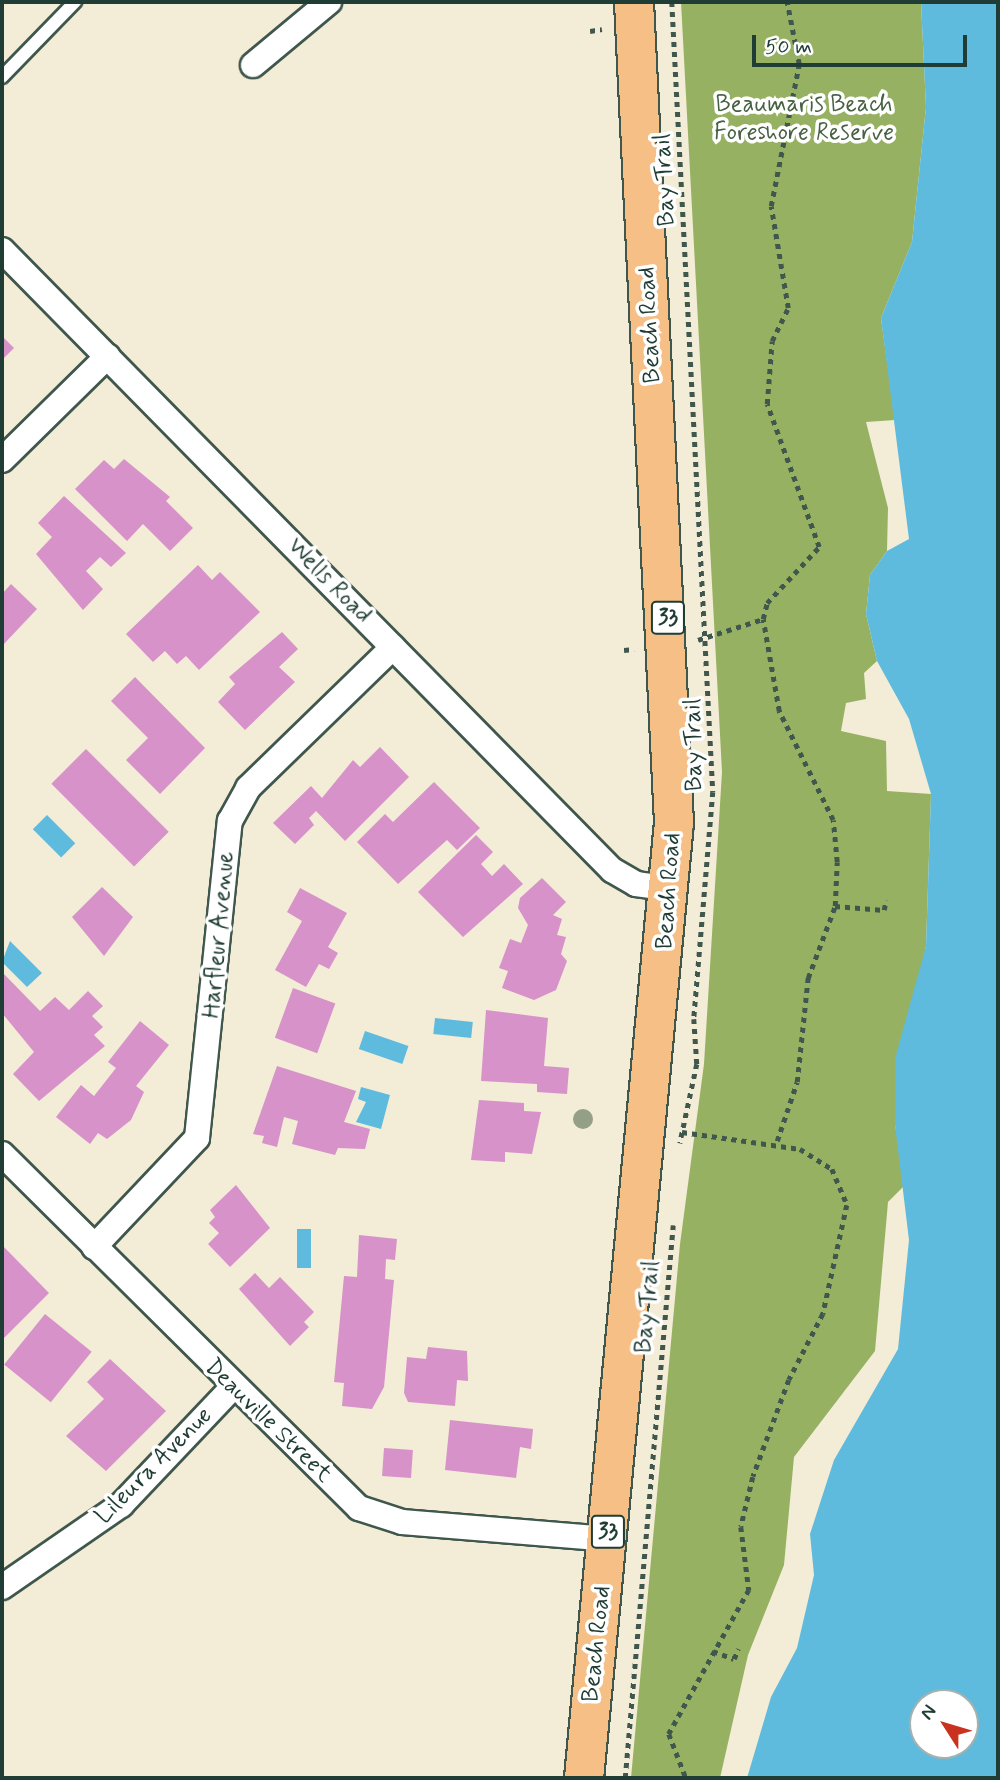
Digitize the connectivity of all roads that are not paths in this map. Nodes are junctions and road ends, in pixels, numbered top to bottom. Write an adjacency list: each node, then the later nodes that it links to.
1 (75, 2): 5 (lane)
2 (635, 2): 10 (main road, Beach Road / 33)
3 (322, 3): 4 (street)
4 (253, 65)
5 (2, 77)
6 (2, 250): 7 (street, Wells Road)
7 (108, 356): 8 (street); 9 (street, Wells Road)
8 (2, 460)
9 (393, 647): 10 (street, Wells Road); 12 (street, Harfleur Avenue)
10 (670, 889): 14 (main road, Beach Road / 33)
11 (2, 1154): 12 (street, Deauville Street)
12 (94, 1247): 13 (street, Deauville Street)
13 (233, 1387): 14 (street, Deauville Street); 15 (street, Lileura Avenue)
14 (607, 1539): 16 (main road, Beach Road / 33)
15 (2, 1587)
16 (584, 1778)

